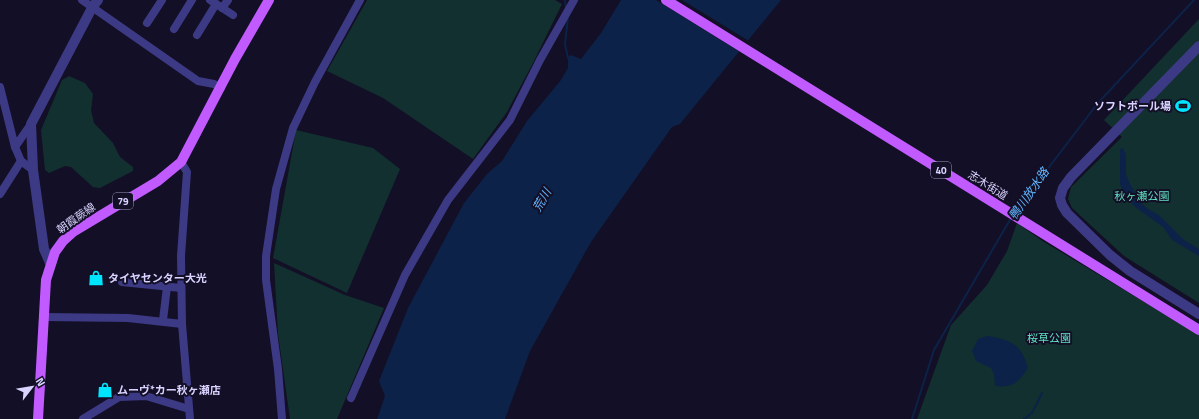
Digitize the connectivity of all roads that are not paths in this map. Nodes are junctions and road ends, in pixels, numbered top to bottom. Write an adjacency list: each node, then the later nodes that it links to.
1 (82, 0): 9 (street)
2 (162, 0): 12 (street)
3 (192, 0): 13 (street)
4 (228, 0): 10 (street)
5 (269, 0): 17 (main road, 朝霞蕨線 / 79)
6 (360, 0): 38 (street)
7 (574, 0): 33 (street)
8 (666, 0): 32 (main road, 志木街道 / 40)
9 (96, 3): 17 (street); 18 (street)
10 (216, 4): 11 (street); 14 (street)
11 (233, 15)
12 (147, 23)
13 (174, 29)
14 (197, 35)
15 (1199, 46): 28 (street)
16 (0, 87): 19 (street)
17 (221, 88): 21 (main road, 朝霞蕨線 / 79)
18 (31, 124): 19 (street); 22 (street)
19 (15, 146): 20 (street)
20 (21, 161): 22 (street); 23 (street)
21 (181, 162): 24 (main road, 朝霞蕨線 / 79); 27 (street)
22 (33, 170): 24 (street)
23 (0, 194)
24 (50, 263): 29 (main road, 朝霞蕨線 / 79)
25 (122, 282): 26 (street)
26 (167, 287): 27 (street); 30 (street)
27 (181, 288): 31 (street)
28 (1199, 314)
29 (44, 317): 30 (street); 35 (main road, 朝霞蕨線 / 79)
30 (163, 320): 31 (street)
31 (182, 324): 34 (street)
32 (1199, 330)
33 (351, 398)
34 (189, 409): 36 (street); 37 (street)
35 (38, 419)
36 (83, 419)
37 (190, 419)
38 (282, 419)

